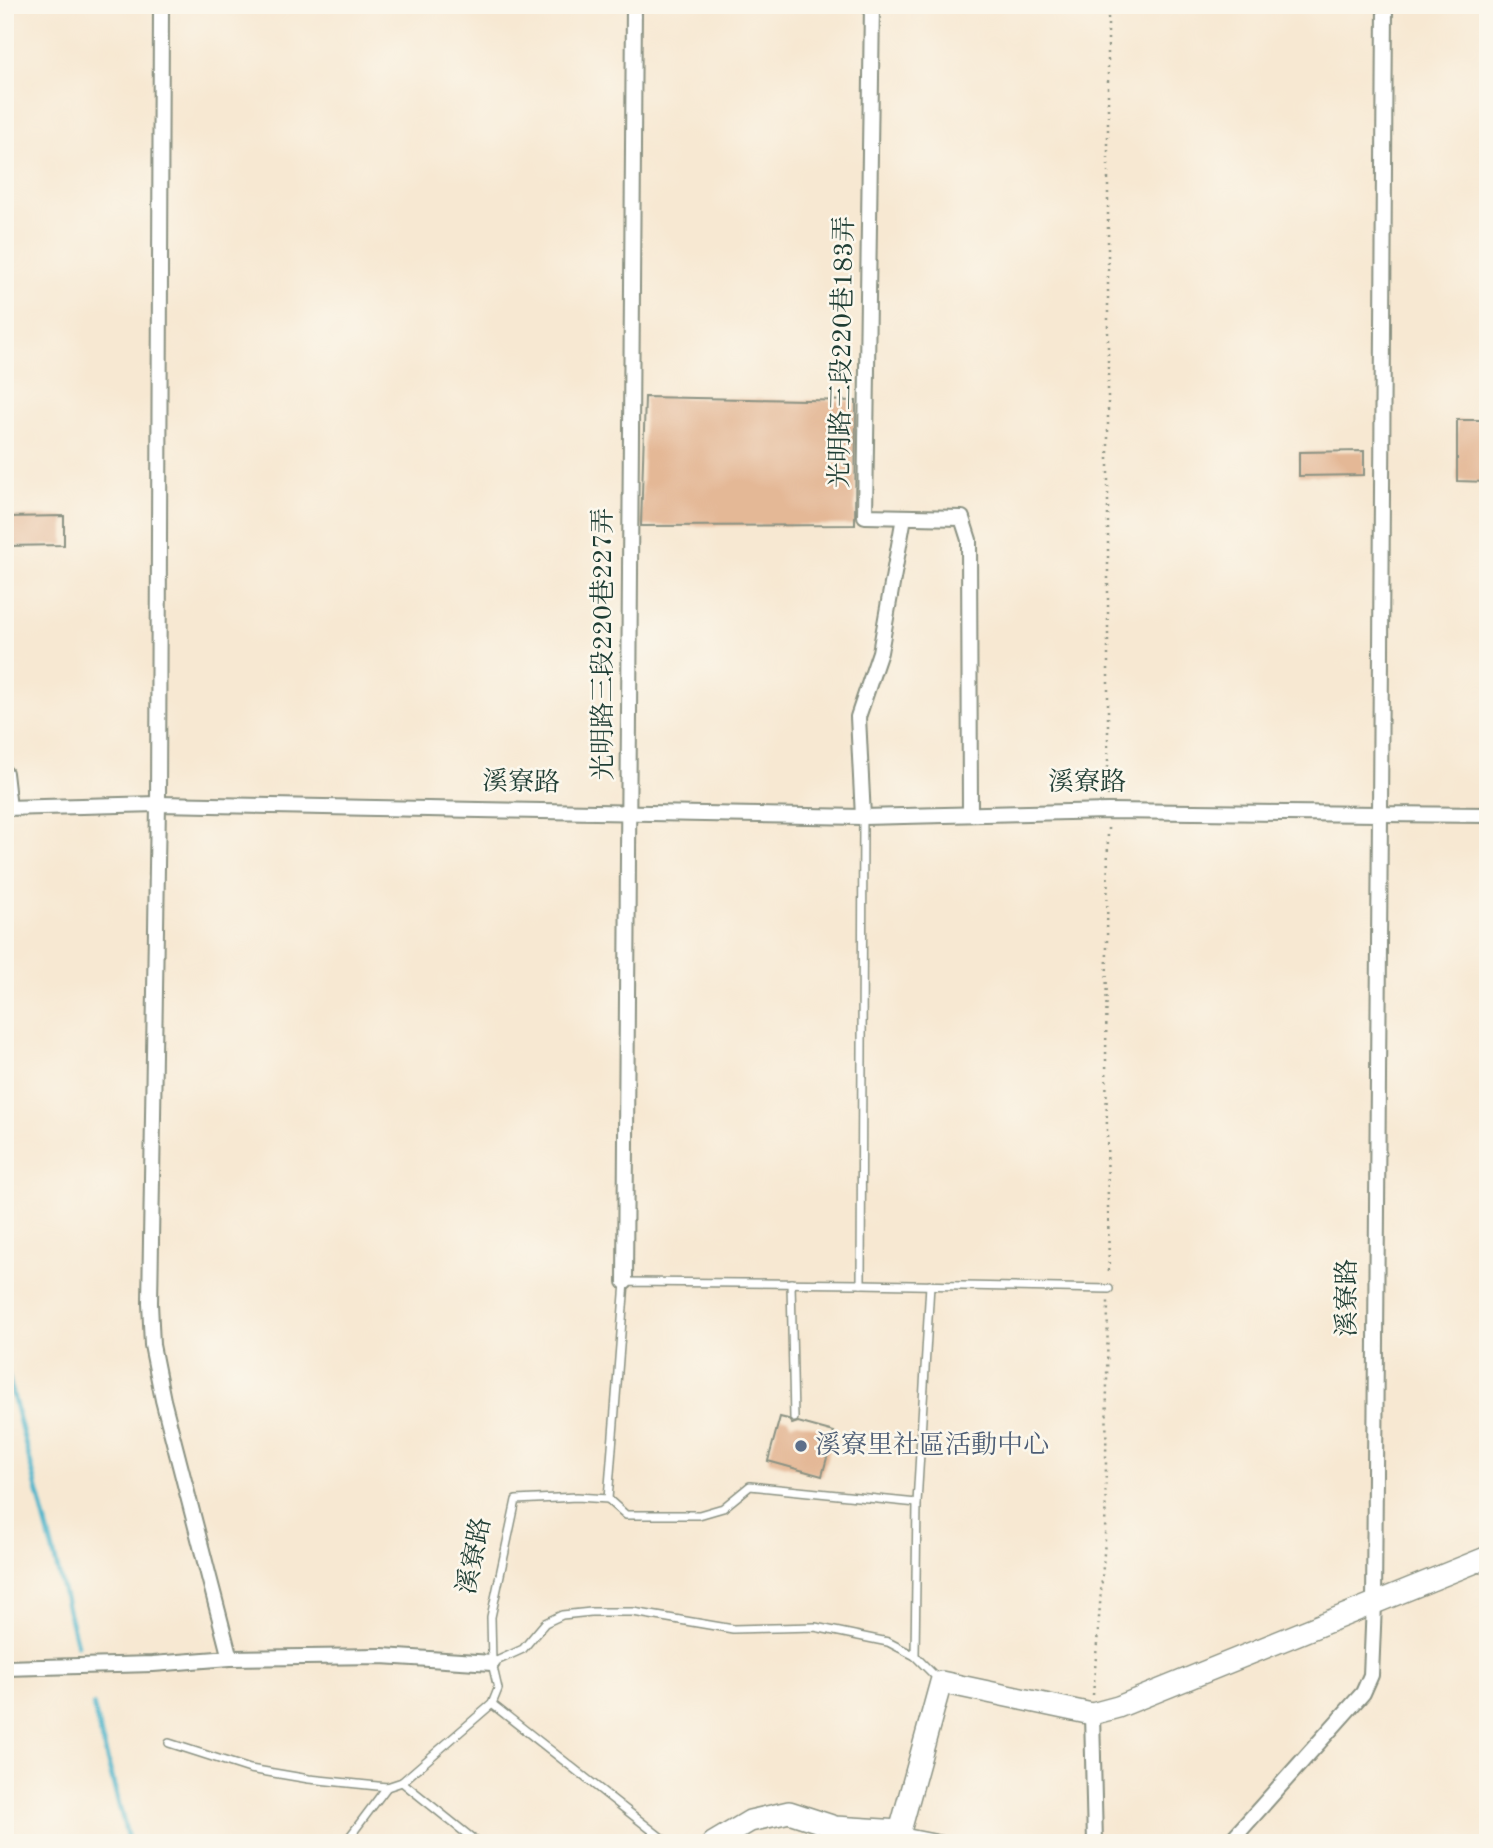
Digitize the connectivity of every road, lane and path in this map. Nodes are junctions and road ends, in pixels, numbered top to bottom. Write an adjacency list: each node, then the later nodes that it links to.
1 (162, 5): 8 (street)
2 (634, 5): 11 (street, 光明路三段220巷227弄)
3 (872, 5): 6 (street, 光明路三段220巷183弄)
4 (1108, 5): 10 (path)
5 (1385, 5): 13 (street)
6 (904, 517): 12 (street, 光明路三段220巷183弄); 15 (street)
7 (5, 773): 9 (street)
8 (158, 804): 9 (street, 溪寮路); 11 (street, 溪寮路); 27 (street)
9 (7, 808)
10 (1108, 811): 12 (street, 溪寮路); 13 (street, 溪寮路); 20 (path)
11 (628, 813): 15 (street, 溪寮路); 16 (street, 光明路三段220巷227弄)
12 (970, 813): 15 (street, 溪寮路)
13 (1380, 814): 14 (street); 25 (street, 溪寮路)
14 (1488, 815)
15 (863, 817): 18 (lane)
16 (625, 1282): 17 (lane); 22 (lane)
17 (791, 1283): 18 (lane); 21 (lane)
18 (861, 1284): 19 (lane)
19 (930, 1285): 20 (lane); 23 (lane)
20 (1109, 1289): 32 (path)
21 (794, 1418)
22 (608, 1499): 23 (lane, 溪寮路); 28 (lane, 溪寮路)
23 (917, 1503): 26 (lane)
24 (1488, 1557): 25 (street)
25 (1374, 1604): 32 (street); 43 (street, 溪寮路)
26 (915, 1656): 28 (lane); 30 (lane)
27 (230, 1658): 28 (street); 29 (street)
28 (492, 1663): 31 (lane, 溪寮路)
29 (5, 1668)
30 (941, 1682): 32 (street); 36 (street)
31 (492, 1704): 34 (lane); 39 (lane)
32 (1092, 1714): 42 (street)
33 (169, 1743): 35 (lane)
34 (402, 1782): 35 (lane); 38 (lane)
35 (387, 1787): 37 (lane)
36 (900, 1831): 40 (street); 41 (lane)
37 (345, 1843)
38 (478, 1843)
39 (668, 1843)
40 (713, 1843)
41 (958, 1843)
42 (1095, 1843)
43 (1229, 1843)

